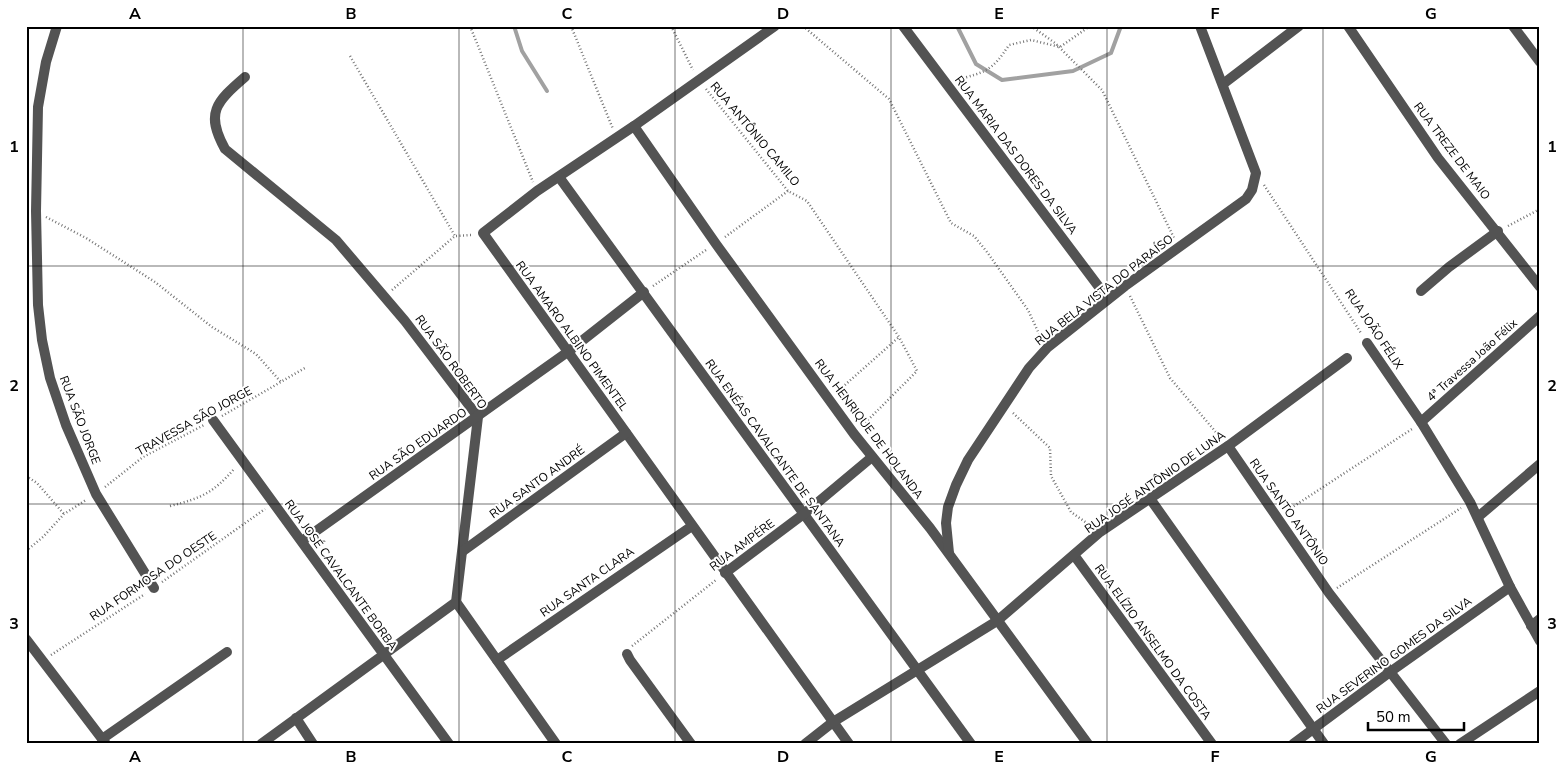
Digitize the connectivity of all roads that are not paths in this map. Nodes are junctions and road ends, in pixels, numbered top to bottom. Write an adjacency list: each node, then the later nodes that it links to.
1 (57, 26): 39 (street, RUA SÃO JORGE)
2 (775, 26): 11 (street)
3 (903, 26): 17 (street, RUA MARIA DAS DORES DA SILVA)
4 (1200, 26): 10 (street)
5 (1298, 26): 10 (street)
6 (1348, 26): 13 (street, RUA TREZE DE MAIO)
7 (1514, 26): 8 (street)
8 (1540, 62)
9 (245, 77): 22 (street, RUA SÃO ROBERTO)
10 (1223, 84): 17 (street, RUA BELA VISTA DO PARAÍSO)
11 (634, 126): 12 (street); 27 (street, RUA HENRIQUE DE HOLANDA)
12 (559, 177): 16 (street, RUA ENÉAS CAVALCANTE DE SANTANA); 20 (street, RUA AMARO ALBINO PIMENTEL)
13 (1498, 231): 14 (street, RUA TREZE DE MAIO); 15 (street)
14 (1540, 287)
15 (1421, 291)
16 (644, 292): 20 (street, RUA SÃO EDUARDO); 30 (street, RUA ENÉAS CAVALCANTE DE SANTANA)
17 (1108, 299): 35 (street, RUA BELA VISTA DO PARAÍSO)
18 (1540, 316): 24 (street, 4ª Travessa João Félix)
19 (1368, 343): 24 (street, RUA JOÃO FÉLIX)
20 (569, 351): 22 (street, RUA SÃO EDUARDO); 25 (street, RUA AMARO ALBINO PIMENTEL)
21 (1347, 358): 26 (street, RUA JOSÉ ANTÔNIO DE LUNA)
22 (478, 417): 33 (street, RUA SÃO EDUARDO); 34 (street, RUA SÃO ROBERTO)
23 (213, 420): 33 (street, RUA JOSÉ CAVALCANTE BORBA)
24 (1421, 422): 31 (street, RUA JOÃO FÉLIX)
25 (626, 433): 32 (street, RUA AMARO ALBINO PIMENTEL); 34 (street, RUA SANTO ANDRÉ)
26 (1228, 446): 29 (street, RUA JOSÉ ANTÔNIO DE LUNA); 51 (street, RUA SANTO ANTÔNIO)
27 (872, 457): 30 (street, RUA AMPÉRE); 35 (street, RUA HENRIQUE DE HOLANDA)
28 (1540, 464): 31 (street)
29 (1151, 500): 36 (street, RUA JOSÉ ANTÔNIO DE LUNA); 55 (street)
30 (805, 513): 37 (street, RUA AMPÉRE); 50 (street, RUA ENÉAS CAVALCANTE DE SANTANA)
31 (1478, 517): 38 (street, RUA JOÃO FÉLIX)
32 (692, 526): 37 (street, RUA AMARO ALBINO PIMENTEL); 49 (street, RUA SANTA CLARA)
33 (302, 540): 47 (street, RUA JOSÉ CAVALCANTE BORBA)
34 (463, 551): 40 (street, RUA SÃO ROBERTO)
35 (949, 554): 42 (street, RUA HENRIQUE DE HOLANDA)
36 (1074, 556): 42 (street, RUA JOSÉ ANTÔNIO DE LUNA); 66 (street, RUA ELÍZIO ANSELMO DA COSTA)
37 (725, 572): 54 (street, RUA AMARO ALBINO PIMENTEL)
38 (1510, 587): 43 (street, RUA JOÃO FÉLIX); 51 (street, RUA SEVERINO GOMES DA SILVA)
39 (154, 588)
40 (456, 602): 47 (street); 49 (street)
41 (1540, 619): 43 (street)
42 (997, 621): 50 (street, RUA JOSÉ ANTÔNIO DE LUNA); 65 (street, RUA HENRIQUE DE HOLANDA)
43 (1531, 626): 45 (street, RUA JOÃO FÉLIX)
44 (26, 639): 56 (street)
45 (1540, 641)
46 (227, 652): 56 (street)
47 (383, 654): 53 (street); 59 (street, RUA JOSÉ CAVALCANTE BORBA)
48 (628, 654): 61 (street)
49 (497, 660): 60 (street)
50 (915, 670): 54 (street, RUA JOSÉ ANTÔNIO DE LUNA); 64 (street, RUA ENÉAS CAVALCANTE DE SANTANA)
51 (1390, 672): 55 (street, RUA SEVERINO GOMES DA SILVA); 69 (street, RUA SANTO ANTÔNIO)
52 (1540, 691): 70 (street)
53 (296, 718): 57 (street); 58 (street)
54 (833, 722): 62 (street, RUA JOSÉ ANTÔNIO DE LUNA); 63 (street, RUA AMARO ALBINO PIMENTEL)
55 (1314, 729): 67 (street, RUA SEVERINO GOMES DA SILVA); 68 (street)
56 (104, 742)
57 (261, 744)
58 (313, 744)
59 (449, 744)
60 (556, 744)
61 (691, 744)
62 (805, 744)
63 (849, 744)
64 (971, 744)
65 (1088, 744)
66 (1212, 744)
67 (1293, 744)
68 (1324, 744)
69 (1446, 744)
70 (1460, 744)

